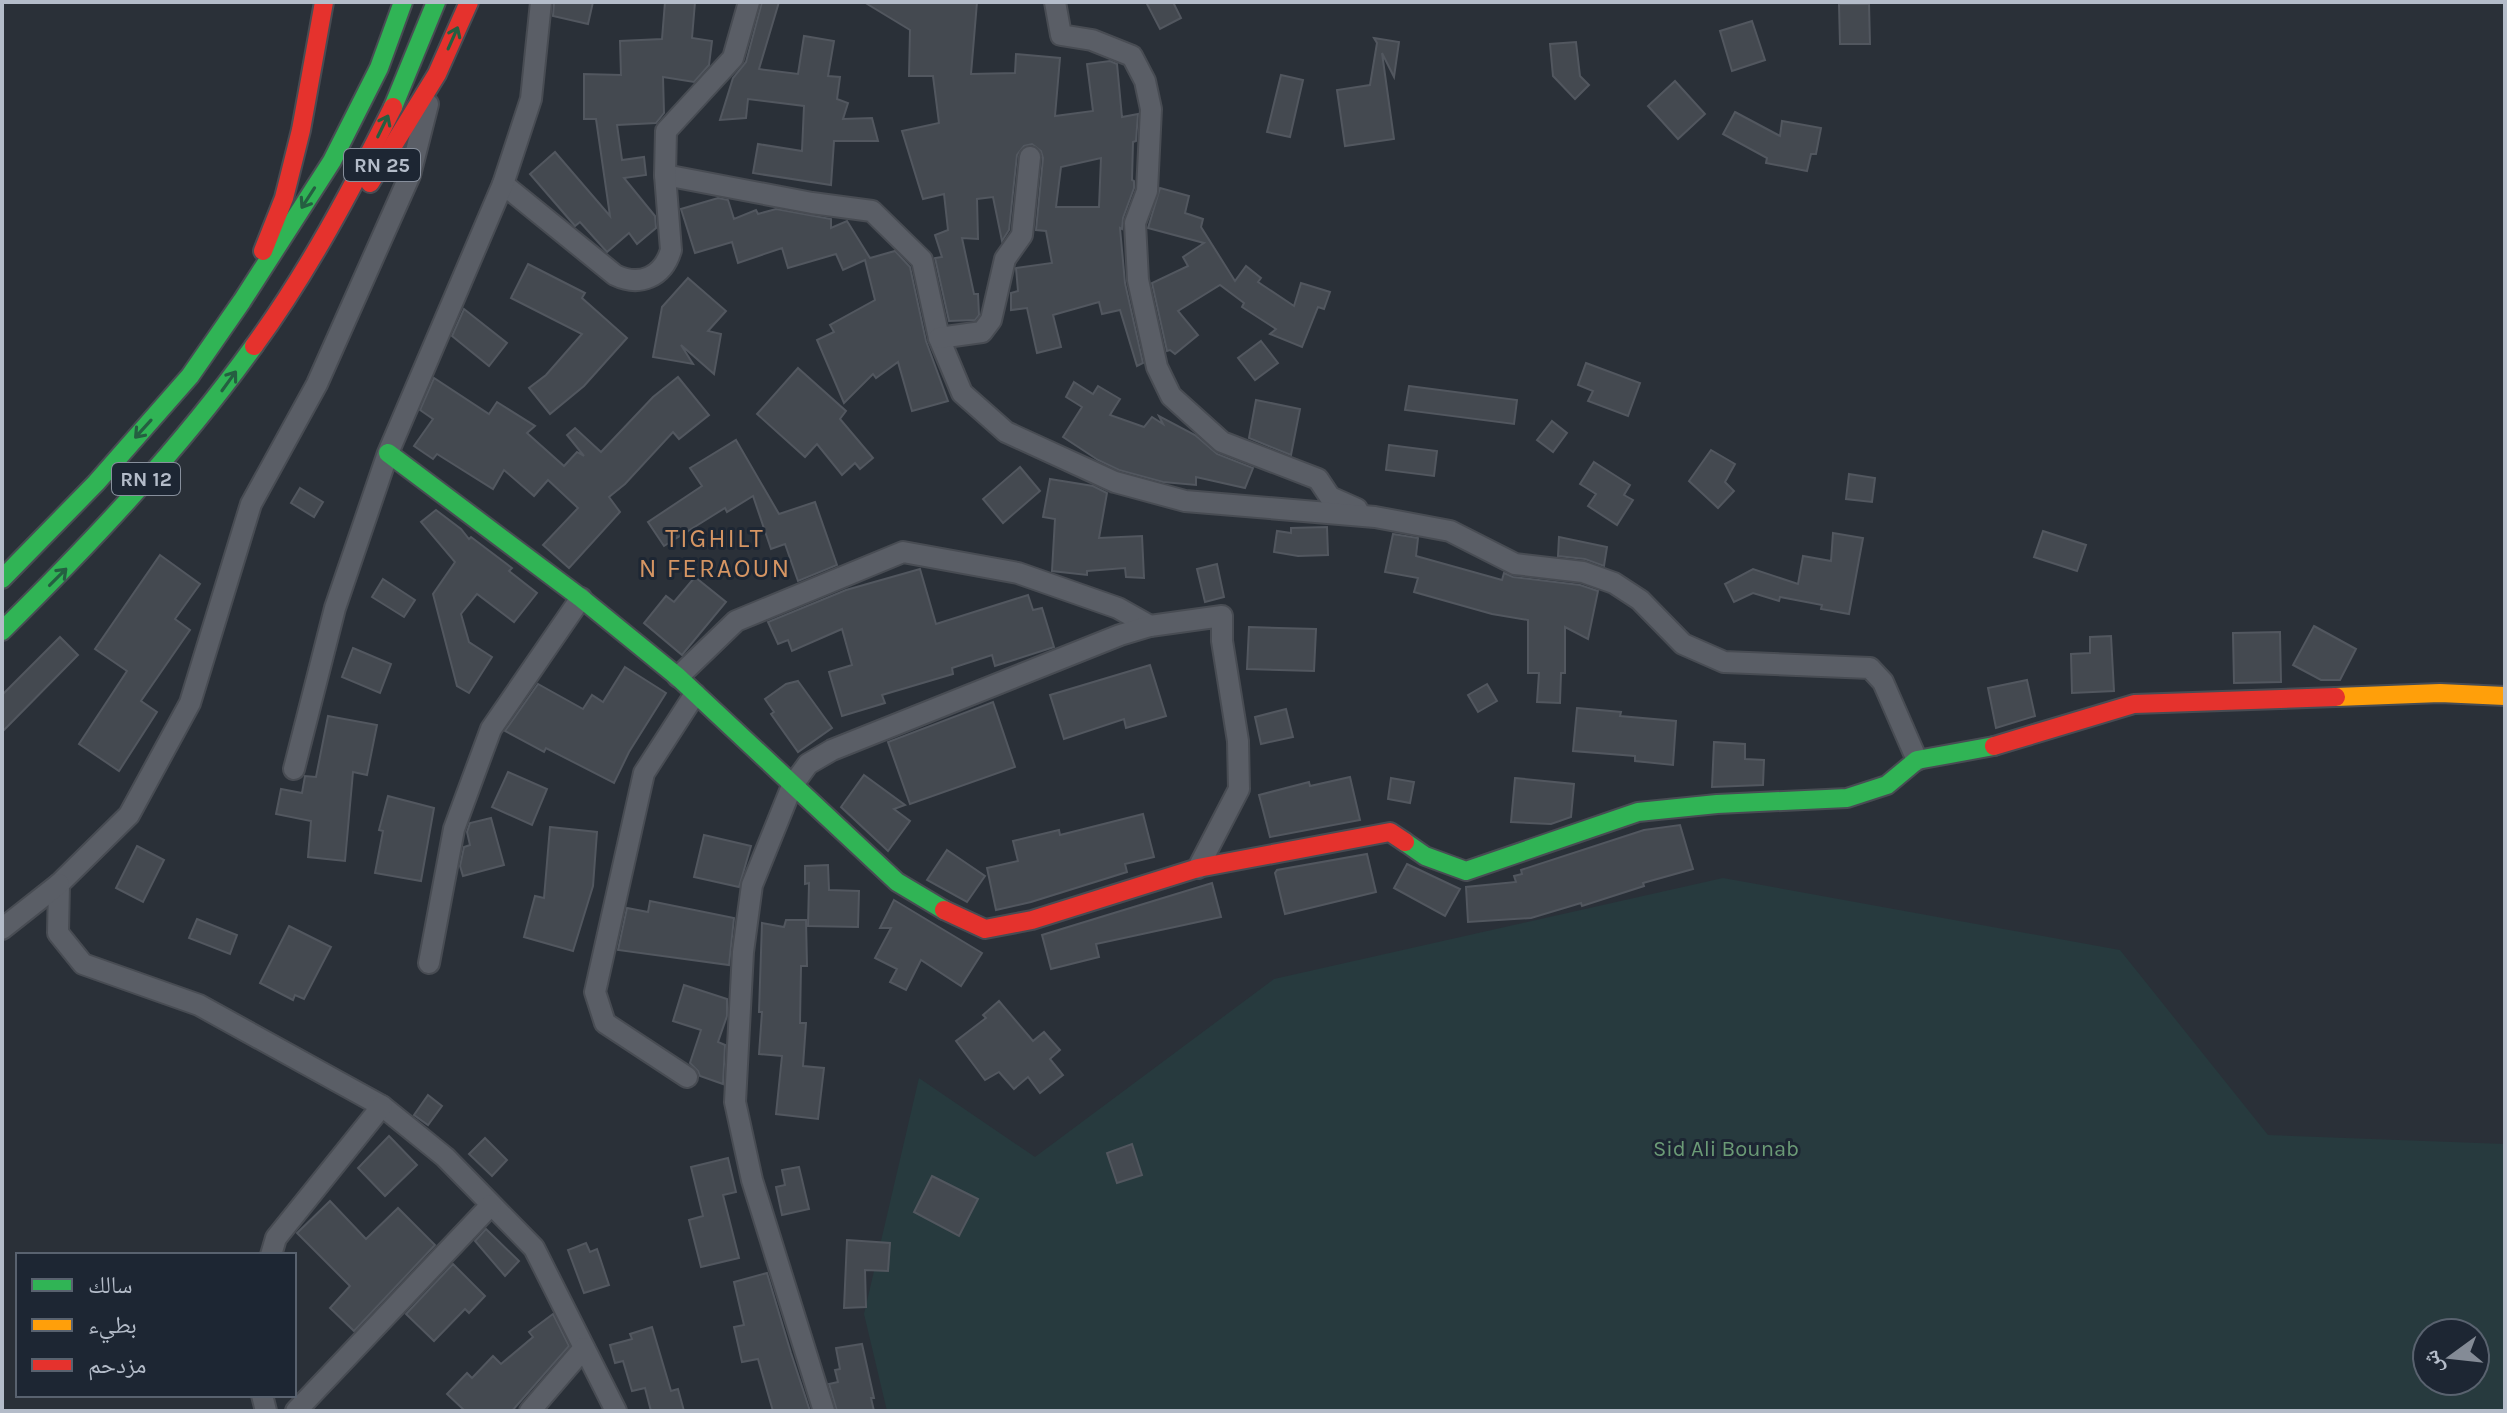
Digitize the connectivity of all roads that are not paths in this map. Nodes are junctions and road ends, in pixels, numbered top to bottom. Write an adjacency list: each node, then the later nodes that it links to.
1 (324, 2): 12 (main road)
2 (403, 2): 12 (main road, one-way to 12)
3 (436, 2): 13 (main road, one-way to 3)
4 (469, 2): 8 (main road, RN 25, one-way to 4)
5 (541, 2): 11 (street)
6 (749, 2): 10 (street)
7 (1055, 2): 16 (street)
8 (437, 74): 13 (main road, RN 25); 28 (street)
9 (1030, 157): 14 (street)
10 (665, 175): 11 (street); 14 (street)
11 (503, 184): 15 (street)
12 (242, 301): 17 (main road, RN 12, one-way to 17)
13 (276, 316): 20 (main road, RN 12, one-way to 13)
14 (939, 338): 16 (street)
15 (388, 453): 18 (main road); 25 (street)
16 (1375, 517): 24 (street)
17 (2, 579)
18 (581, 598): 21 (main road); 30 (street)
19 (1150, 626): 21 (street); 26 (street); 27 (street)
20 (2, 631)
21 (678, 677): 22 (main road)
22 (695, 694): 26 (main road); 31 (street)
23 (2505, 696): 24 (main road)
24 (1917, 760): 27 (main road)
25 (294, 769)
26 (792, 786): 27 (main road); 39 (street)
27 (1198, 868)
28 (59, 884): 29 (street); 32 (street)
29 (2, 929)
30 (429, 963)
31 (687, 1077)
32 (382, 1106): 33 (street); 34 (street)
33 (491, 1205): 35 (street); 36 (street)
34 (272, 1253)
35 (584, 1348): 37 (street); 38 (street)
36 (296, 1411)
37 (530, 1411)
38 (616, 1411)
39 (824, 1411)

